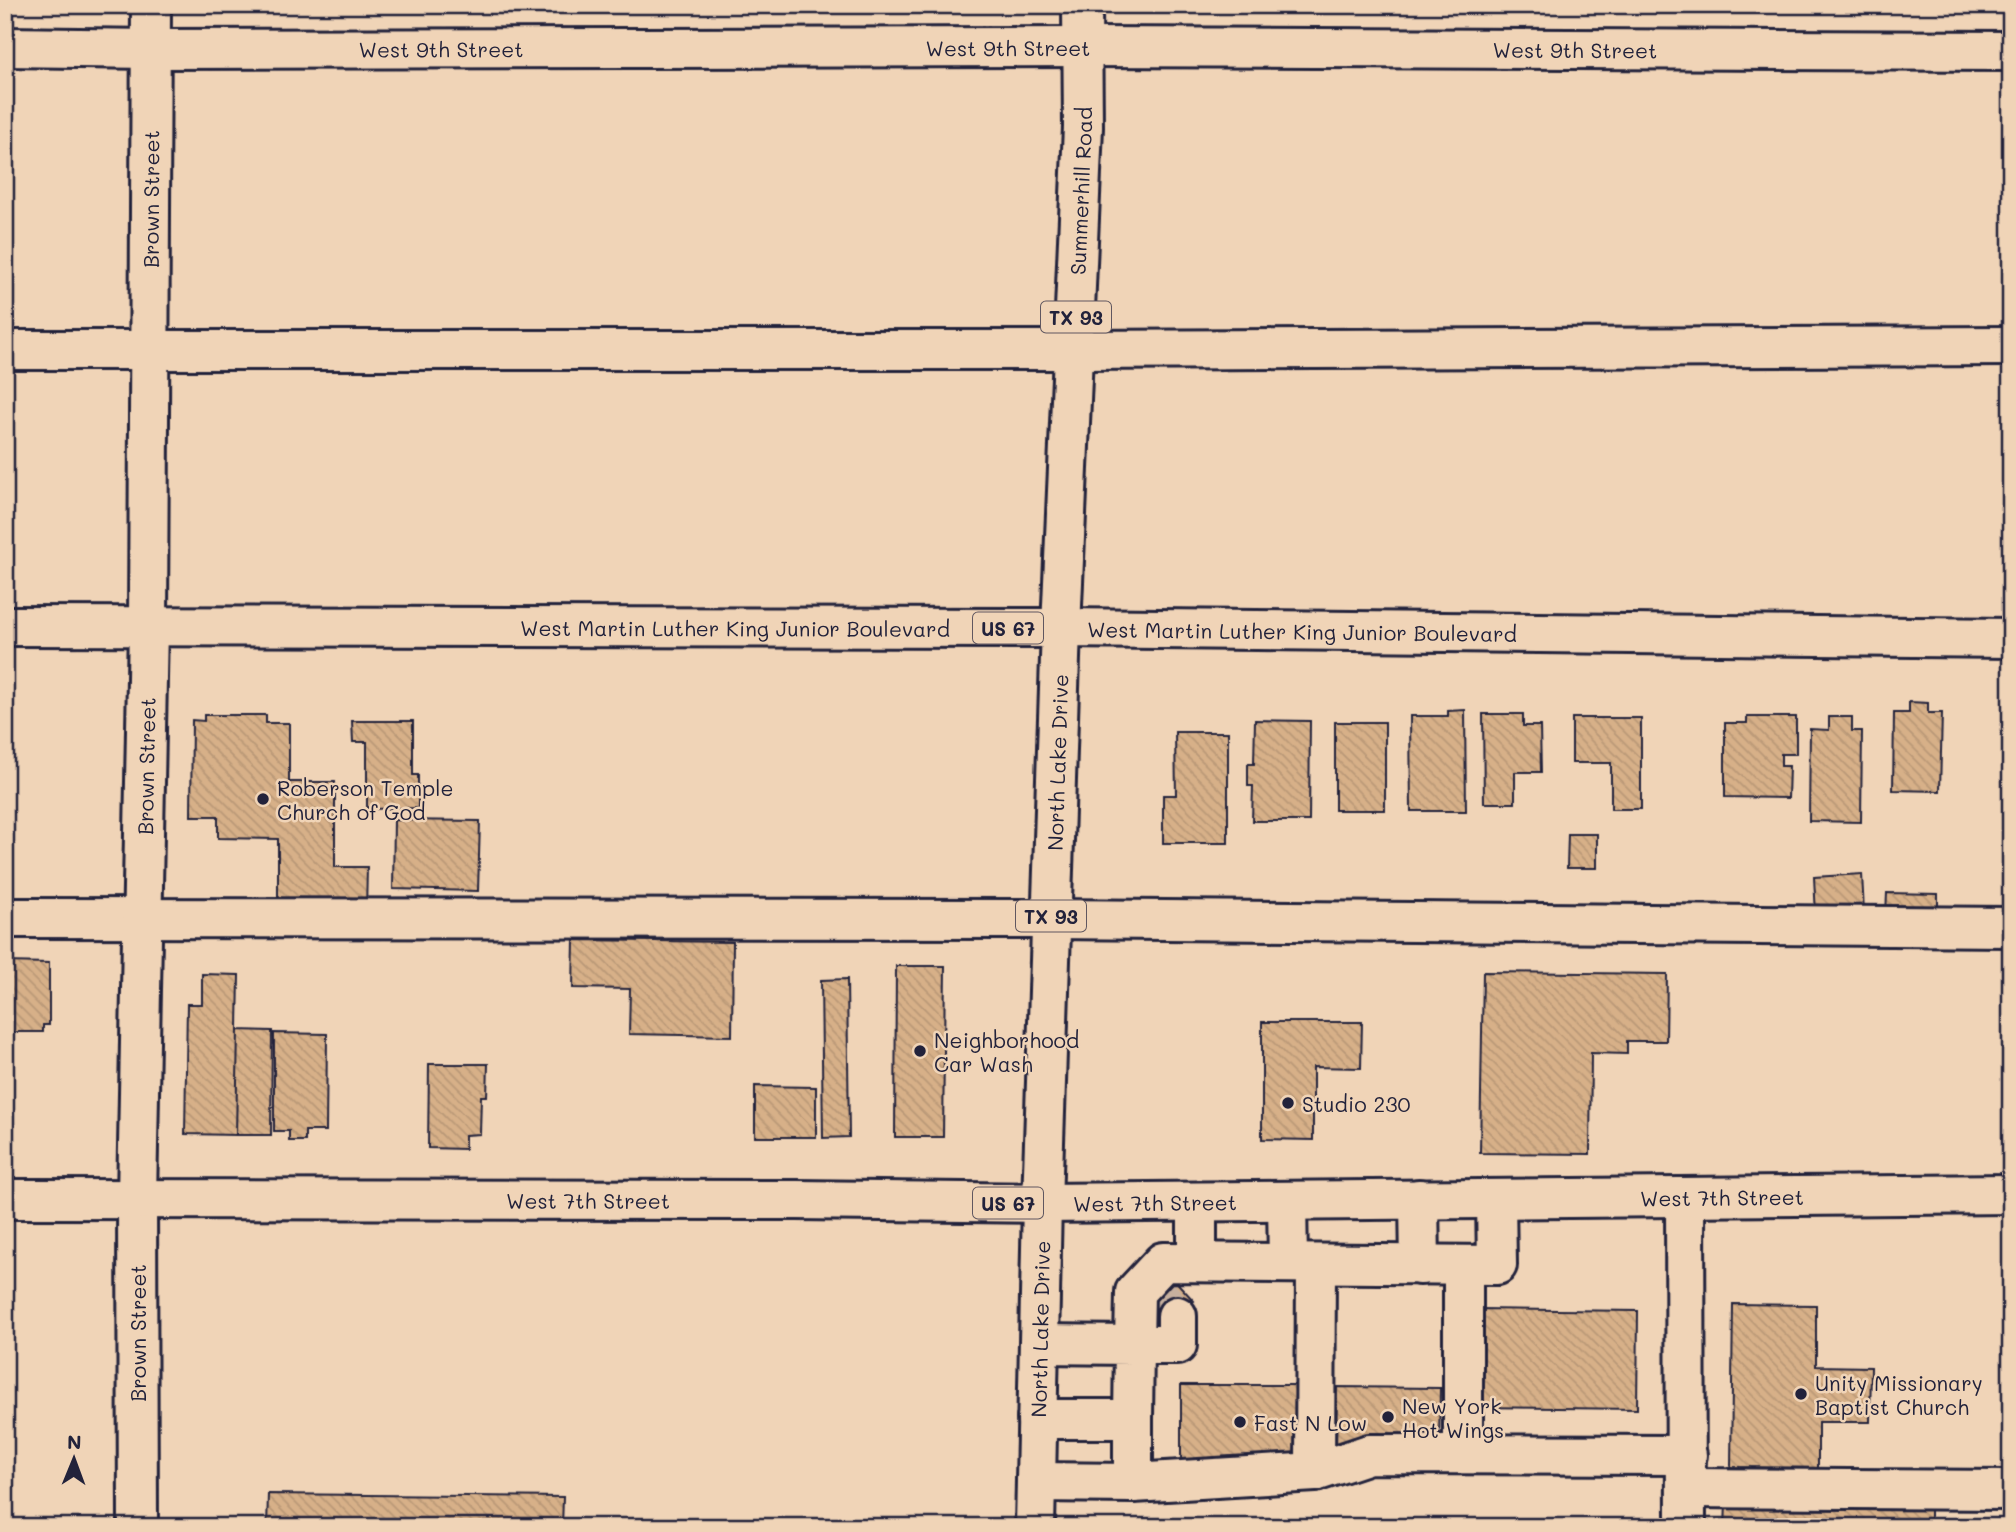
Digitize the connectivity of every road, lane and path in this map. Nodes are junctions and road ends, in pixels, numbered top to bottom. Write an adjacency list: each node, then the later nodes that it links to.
1 (151, 5): 5 (main road, Brown Street)
2 (1082, 5): 4 (main road, Summerhill Road / TX 93)
3 (5, 47): 5 (main road, West 9th Street)
4 (1084, 47): 5 (main road, West 9th Street); 6 (main road, West 9th Street); 10 (main road, Summerhill Road / TX 93)
5 (152, 49): 9 (main road, Brown Street)
6 (2011, 51)
7 (2011, 346): 10 (main road)
8 (5, 350): 9 (main road)
9 (150, 350): 10 (main road); 12 (main road, Brown Street)
10 (1075, 351): 13 (main road, Summerhill Road / TX 93)
11 (5, 626): 12 (main road, West Martin Luther King Junior Boulevard / US 67)
12 (148, 626): 13 (main road, West Martin Luther King Junior Boulevard / US 67); 16 (main road, Brown Street)
13 (1060, 628): 14 (main road, West Martin Luther King Junior Boulevard / US 67); 17 (main road, North Lake Drive / TX 93)
14 (2011, 638)
15 (5, 918): 16 (main road)
16 (141, 919): 17 (main road); 21 (main road, Brown Street)
17 (1051, 919): 18 (main road); 27 (main road, North Lake Drive / TX 93)
18 (2011, 927)
19 (2011, 1194): 20 (main road, West 7th Street / US 67)
20 (1685, 1197): 24 (main road, West 7th Street / US 67); 37 (main road)
21 (136, 1198): 22 (main road, West 7th Street / US 67); 27 (main road, West 7th Street / US 67); 42 (main road, Brown Street)
22 (5, 1199)
23 (1419, 1199): 24 (main road, West 7th Street / US 67); 25 (main road, West 7th Street / US 67); 30 (main road)
24 (1496, 1199): 31 (main road)
25 (1287, 1201): 26 (main road, West 7th Street / US 67); 29 (main road)
26 (1197, 1202): 27 (main road, West 7th Street / US 67); 28 (main road)
27 (1042, 1203): 32 (main road, North Lake Drive / TX 93)
28 (1198, 1262): 29 (main road); 33 (main road)
29 (1301, 1264): 30 (main road); 38 (main road)
30 (1420, 1265): 31 (main road)
31 (1463, 1265): 36 (main road)
32 (1039, 1344): 33 (main road); 34 (main road, North Lake Drive / TX 93)
33 (1134, 1345): 35 (main road)
34 (1037, 1419): 35 (main road); 39 (main road, North Lake Drive / TX 93)
35 (1133, 1419): 40 (main road)
36 (1463, 1454): 37 (main road); 38 (main road)
37 (1686, 1471): 41 (main road); 44 (main road)
38 (1315, 1472): 40 (main road)
39 (1036, 1482): 40 (main road); 43 (main road, North Lake Drive / TX 93)
40 (1133, 1483)
41 (2011, 1490)
42 (138, 1527)
43 (1035, 1527)
44 (1686, 1527)

